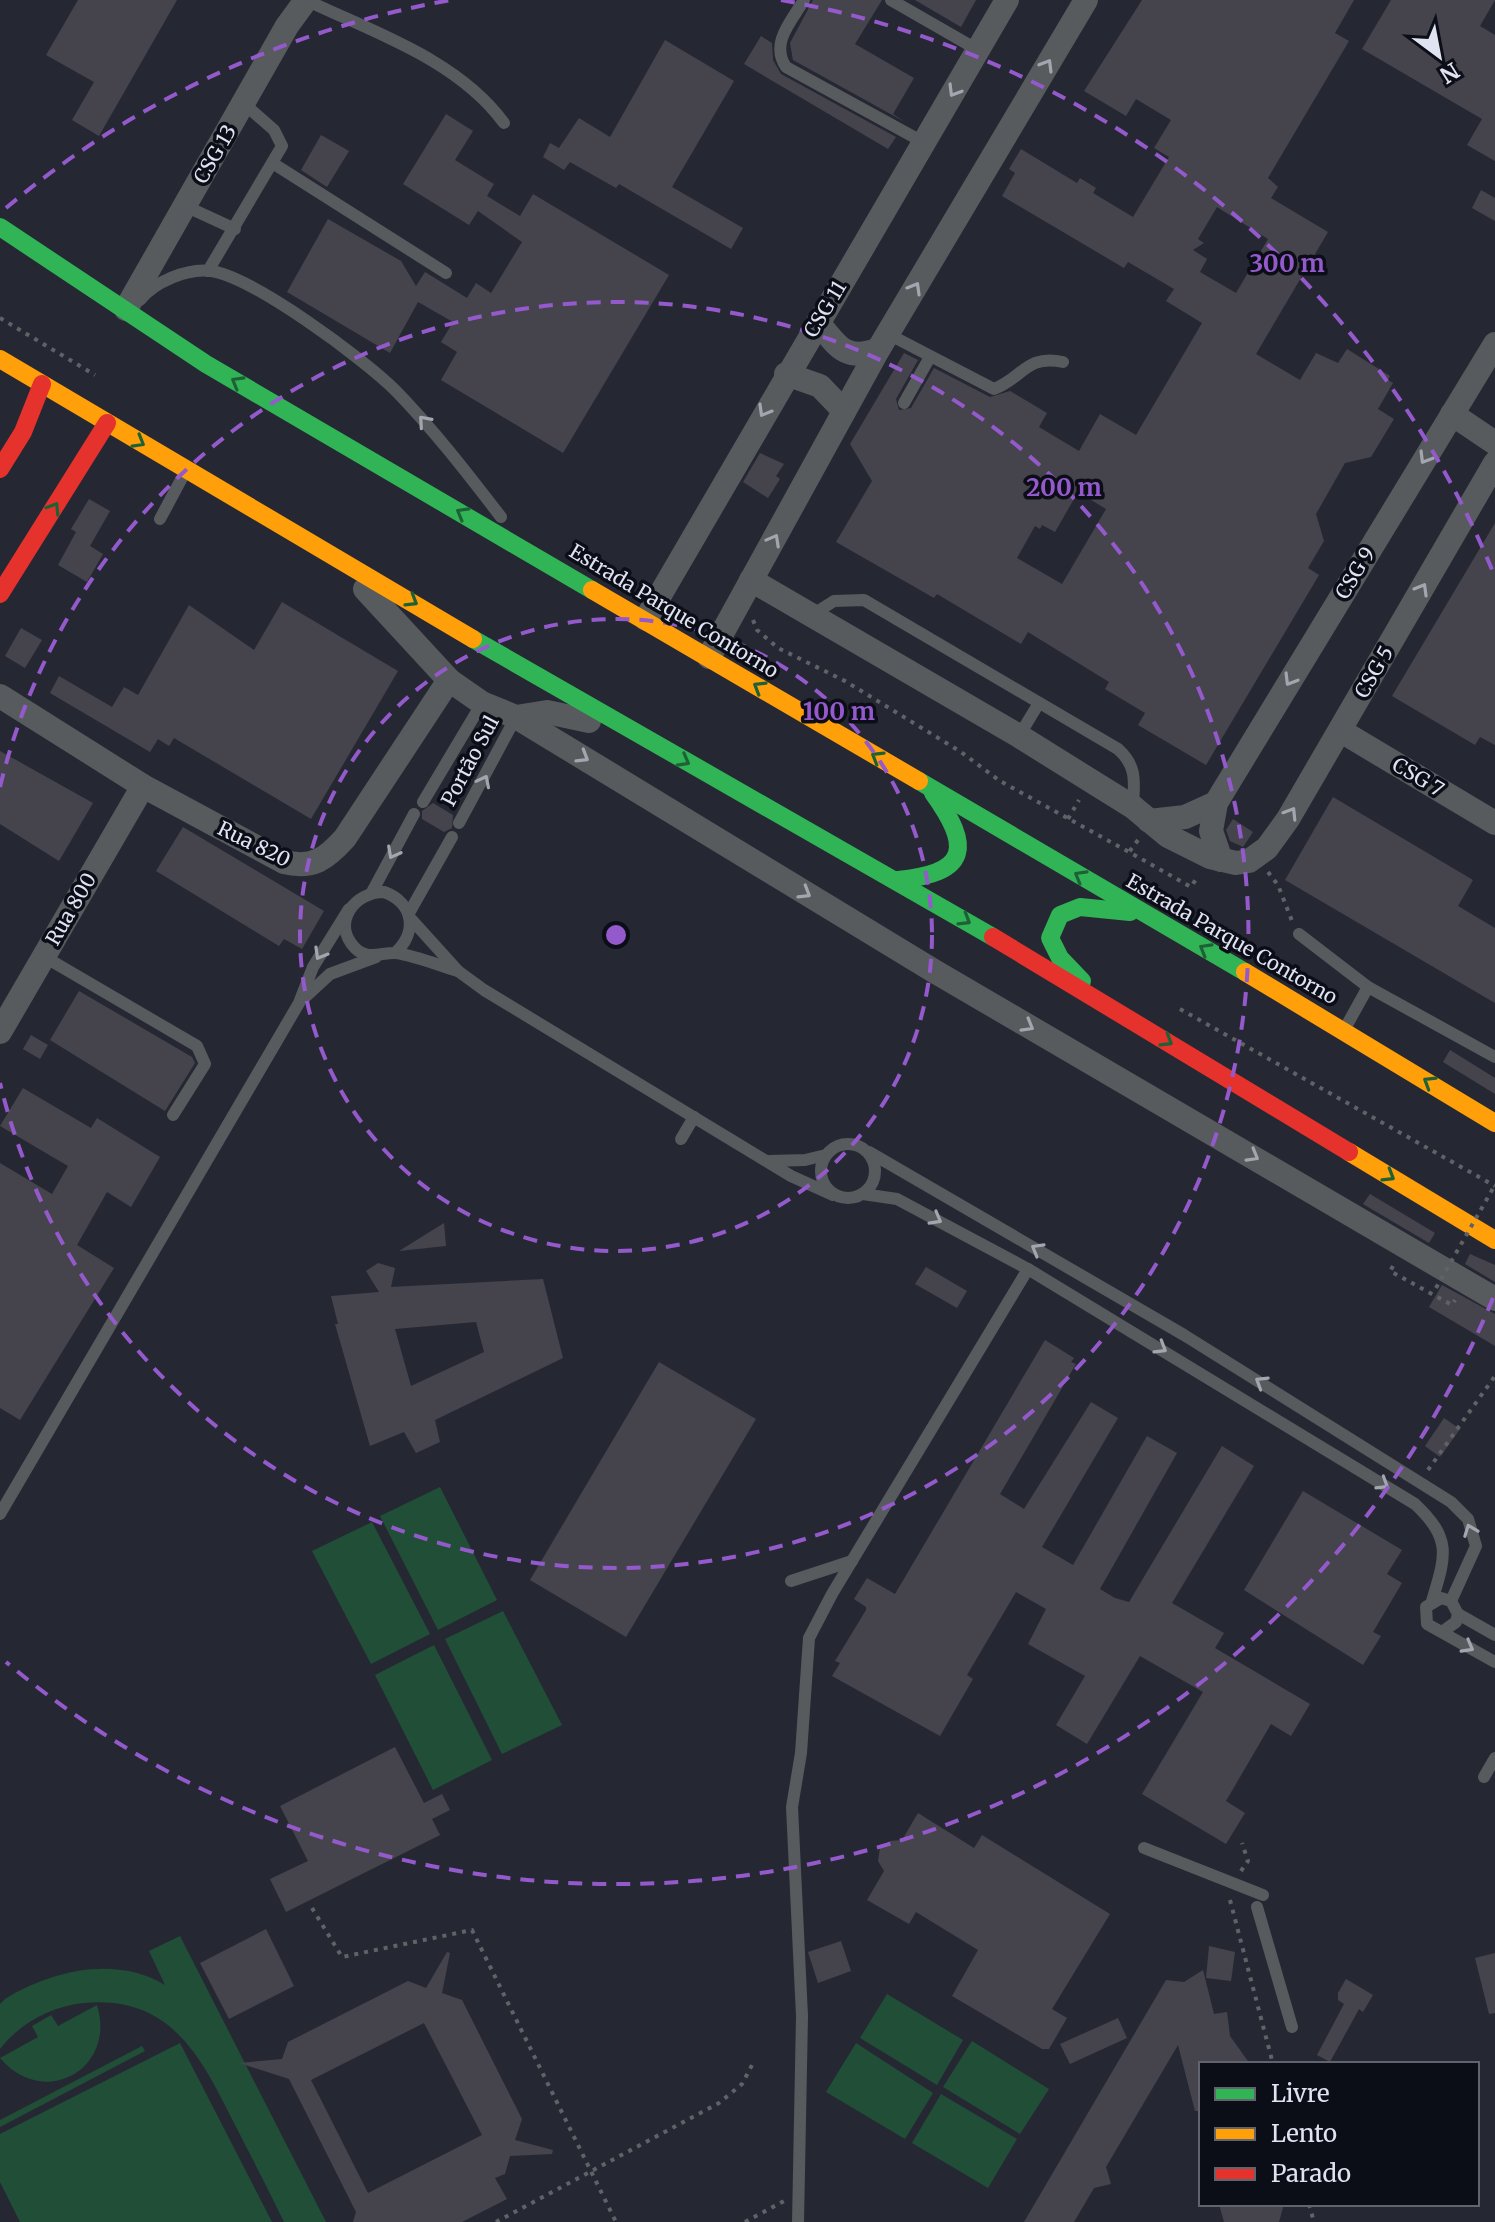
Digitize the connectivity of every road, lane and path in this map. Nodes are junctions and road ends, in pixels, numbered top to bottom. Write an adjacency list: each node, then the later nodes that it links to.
1 (306, 0): 7 (street, CSG 13); 8 (lane)
2 (804, 0): 9 (lane)
3 (891, 0): 6 (lane)
4 (1007, 0): 6 (street, CSG 11)
5 (1086, 0): 18 (street, one-way to 5)
6 (978, 50): 9 (street, CSG 11, one-way to 9)
7 (243, 103): 10 (lane); 11 (street, CSG 13)
8 (504, 123)
9 (923, 142): 17 (street, CSG 11)
10 (274, 164): 13 (lane); 15 (lane)
11 (185, 206): 13 (lane); 16 (street, CSG 13)
12 (0, 227): 16 (main road, Estrada Parque Contorno)
13 (235, 229): 14 (lane)
14 (208, 271): 16 (lane); 34 (lane, one-way to 14)
15 (446, 273)
16 (128, 310): 34 (main road, Estrada Parque Contorno, one-way to 16)
17 (818, 322): 18 (street); 23 (street, CSG 11)
18 (883, 342): 20 (lane); 26 (street)
19 (1494, 348): 27 (street, CSG 9)
20 (930, 357): 22 (lane); 25 (lane)
21 (0, 359): 24 (main road)
22 (1063, 362)
23 (786, 374): 26 (street); 40 (street, CSG 11, one-way to 40)
24 (42, 384): 28 (main road); 31 (main road)
25 (904, 403)
26 (844, 411): 37 (street, one-way to 26)
27 (1452, 414): 29 (street); 53 (street, CSG 9, one-way to 53)
28 (107, 423): 32 (main road, one-way to 32); 36 (main road, one-way to 28)
29 (1495, 443)
30 (1495, 463): 47 (street, CSG 5, one-way to 30)
31 (0, 469)
32 (187, 469): 33 (lane); 35 (main road)
33 (160, 519)
34 (524, 549): 40 (main road, Estrada Parque Contorno)
35 (337, 557): 42 (street); 49 (main road, one-way to 49)
36 (6, 570): 38 (main road)
37 (747, 588): 39 (street); 41 (street); 59 (path)
38 (0, 594)
39 (812, 615): 45 (lane); 48 (street)
40 (646, 619): 41 (main road, Estrada Parque Contorno)
41 (709, 657): 51 (main road, Estrada Parque Contorno, one-way to 41)
42 (449, 680): 44 (street); 50 (street, Rua 820)
43 (0, 696): 50 (street, Rua 820)
44 (482, 703): 46 (street); 52 (lane, Portão Sul)
45 (1039, 703): 48 (lane); 55 (lane)
46 (516, 717): 49 (street); 56 (lane, Portão Sul, one-way to 46); 89 (street, one-way to 89)
47 (1341, 731): 57 (street, CSG 7); 60 (street, CSG 5, one-way to 47)
48 (1019, 736): 55 (street)
49 (647, 741): 61 (main road, one-way to 61)
50 (143, 786): 68 (street, Rua 800)
51 (929, 788): 61 (main road); 65 (main road, Estrada Parque Contorno, one-way to 51)
52 (423, 802)
53 (1216, 803): 55 (street); 60 (street, CSG 9)
54 (414, 814): 62 (lane, Portão Sul, one-way to 62)
55 (1146, 818): 60 (street)
56 (459, 823)
57 (1495, 823)
58 (452, 837): 64 (lane, Portão Sul)
59 (1129, 852)
60 (1238, 860): 66 (path)
61 (898, 880): 72 (main road, one-way to 72)
62 (372, 892): 63 (lane); 64 (lane)
63 (349, 909): 69 (lane); 73 (lane, one-way to 73)
64 (410, 916): 67 (lane); 70 (lane)
65 (1148, 916): 72 (main road); 74 (main road, Estrada Parque Contorno, one-way to 65)
66 (1299, 934): 71 (lane)
67 (395, 953): 69 (lane); 70 (lane)
68 (43, 956): 75 (street, Rua 800); 77 (lane)
69 (376, 957): 73 (lane)
70 (458, 971): 78 (lane)
71 (1368, 987): 74 (lane); 76 (lane)
72 (1101, 1000): 87 (main road, one-way to 87)
73 (299, 1003): 93 (lane)
74 (1344, 1030): 79 (main road, Estrada Parque Contorno, one-way to 74)
75 (0, 1032)
76 (1495, 1057)
77 (173, 1115)
78 (694, 1117): 80 (lane); 83 (lane)
79 (1495, 1123)
80 (681, 1139)
81 (869, 1152): 82 (lane); 85 (lane); 92 (lane, one-way to 81)
82 (826, 1155): 83 (lane); 86 (lane)
83 (767, 1161): 86 (lane)
84 (1495, 1185): 90 (path, bridge)
85 (863, 1194): 86 (lane); 88 (lane, one-way to 88)
86 (833, 1195)
87 (1495, 1240)
88 (1028, 1269): 94 (lane); 96 (lane, one-way to 96)
89 (1495, 1299)
90 (1452, 1305)
91 (1495, 1376): 92 (path)
92 (1419, 1481): 97 (lane, one-way to 92)
93 (0, 1514)
94 (852, 1561): 95 (lane); 112 (lane)
95 (791, 1581)
96 (1432, 1601): 97 (lane); 99 (lane)
97 (1451, 1601): 98 (lane)
98 (1458, 1614): 99 (lane); 100 (lane)
99 (1442, 1632): 101 (lane, one-way to 101)
100 (1495, 1635)
101 (1495, 1662)
102 (1495, 1758): 103 (lane)
103 (1484, 1777)
104 (1242, 1843): 106 (path)
105 (1144, 1848): 106 (lane)
106 (1233, 1883): 108 (lane); 109 (path)
107 (312, 1908): 111 (path)
108 (1292, 2027)
109 (1272, 2062)
110 (752, 2065): 111 (path)
111 (589, 2171): 113 (path); 114 (path)
112 (797, 2194): 115 (path); 116 (lane)
113 (496, 2222)
114 (616, 2222)
115 (745, 2222)
116 (798, 2222)

